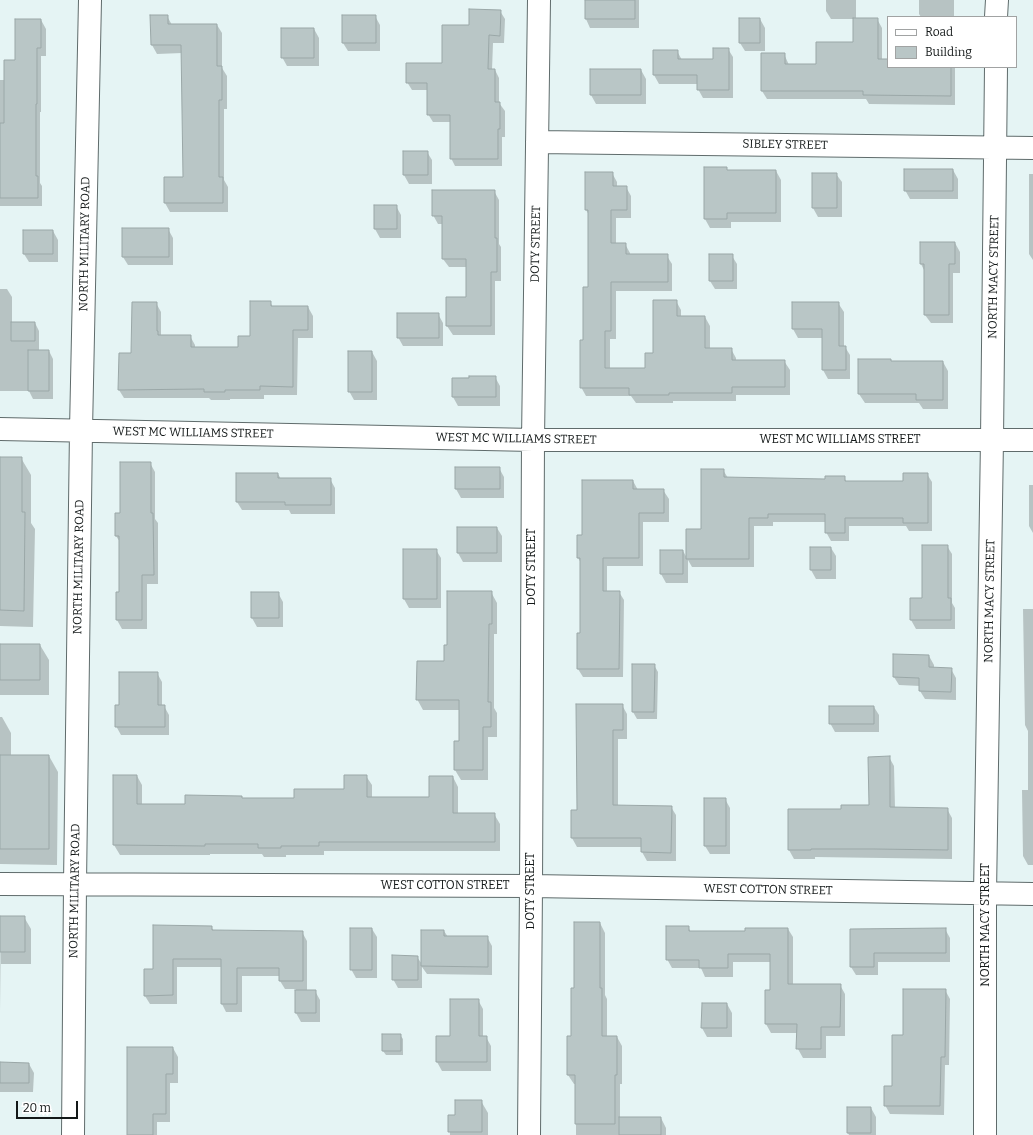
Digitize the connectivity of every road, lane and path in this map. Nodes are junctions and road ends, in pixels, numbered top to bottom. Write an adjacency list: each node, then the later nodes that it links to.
1 (90, 0): 10 (street, NORTH MILITARY ROAD)
2 (539, 0): 6 (street, DOTY STREET)
3 (996, 0): 4 (street)
4 (996, 16)
5 (996, 68): 7 (street, NORTH MACY STREET)
6 (537, 142): 7 (street, SIBLEY STREET); 12 (street, DOTY STREET)
7 (996, 147): 8 (street, SIBLEY STREET); 11 (street, NORTH MACY STREET)
8 (1033, 148)
9 (0, 429): 10 (street, WEST MC WILLIAMS STREET)
10 (81, 430): 12 (street, WEST MC WILLIAMS STREET); 15 (street, NORTH MILITARY ROAD)
11 (992, 439): 12 (street, WEST MC WILLIAMS STREET); 13 (street, WEST MC WILLIAMS STREET); 17 (street, NORTH MACY STREET)
12 (533, 440): 16 (street, DOTY STREET)
13 (1033, 440)
14 (0, 884): 15 (street, WEST COTTON STREET)
15 (74, 884): 16 (street, WEST COTTON STREET); 19 (street, NORTH MILITARY ROAD)
16 (531, 886): 17 (street, WEST COTTON STREET); 20 (street, DOTY STREET)
17 (986, 894): 18 (street, WEST COTTON STREET); 21 (street, NORTH MACY STREET)
18 (1033, 894)
19 (73, 1135)
20 (529, 1135)
21 (985, 1135)

